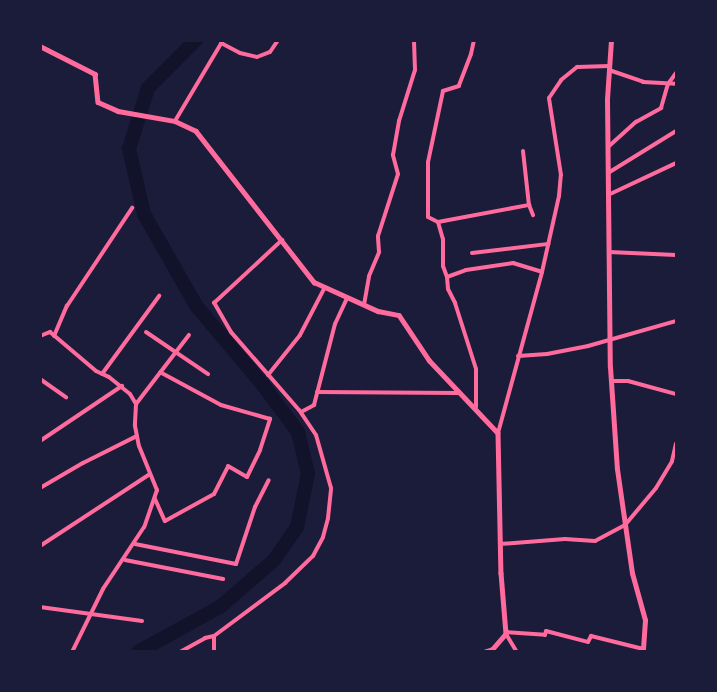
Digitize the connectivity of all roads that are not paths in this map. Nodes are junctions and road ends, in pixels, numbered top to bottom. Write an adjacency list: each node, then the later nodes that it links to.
1 (278, 40): 5 (street)
2 (414, 40): 32 (street)
3 (474, 40): 21 (street)
4 (611, 40): 7 (main road)
5 (222, 42): 11 (street)
6 (40, 46): 11 (street)
7 (609, 68): 9 (street); 13 (main road); 23 (street)
8 (676, 73): 9 (street)
9 (668, 84): 10 (street); 13 (street)
10 (676, 84)
11 (175, 121): 22 (street)
12 (676, 131): 16 (street)
13 (607, 147): 16 (main road)
14 (523, 151): 18 (street)
15 (676, 163): 17 (street)
16 (608, 174): 17 (main road)
17 (608, 195): 24 (main road)
18 (529, 205): 20 (street); 21 (street)
19 (132, 208): 37 (street)
20 (533, 215)
21 (438, 222): 28 (street)
22 (282, 240): 29 (street); 44 (street)
23 (548, 244): 25 (street); 27 (street)
24 (609, 252): 26 (street); 38 (main road)
25 (472, 254)
26 (676, 255)
27 (542, 272): 28 (street); 40 (street)
28 (447, 277): 53 (street)
29 (325, 287): 31 (street); 44 (street)
30 (159, 296): 42 (street)
31 (347, 297): 32 (street); 48 (street)
32 (364, 304): 49 (street)
33 (676, 321): 38 (street)
34 (146, 332): 39 (street)
35 (189, 334): 39 (street)
36 (40, 336): 37 (street)
37 (54, 336): 42 (street)
38 (610, 339): 40 (street); 46 (main road)
39 (175, 353): 41 (street); 43 (street)
40 (518, 356): 55 (street)
41 (160, 372): 52 (street); 62 (street)
42 (102, 374): 47 (street)
43 (208, 374)
44 (268, 375): 54 (street)
45 (40, 379): 51 (street)
46 (612, 381): 50 (street); 63 (main road)
47 (122, 386): 52 (street); 57 (street)
48 (317, 392): 49 (street); 54 (street)
49 (459, 393): 53 (street)
50 (676, 394)
51 (66, 397)
52 (136, 404): 56 (street)
53 (476, 407): 55 (street)
54 (301, 412): 73 (street)
55 (498, 433): 65 (street)
56 (137, 436): 59 (street); 61 (street)
57 (40, 441)
58 (676, 443): 63 (street)
59 (150, 474): 62 (street); 66 (street)
60 (269, 480): 64 (street)
61 (40, 488)
62 (155, 499): 64 (street)
63 (625, 525): 65 (street); 74 (main road)
64 (135, 543): 67 (street)
65 (500, 544): 72 (street)
66 (40, 546)
67 (124, 560): 68 (street); 70 (street)
68 (223, 579)
69 (40, 607): 70 (street)
70 (91, 613): 71 (street); 75 (street)
71 (142, 621)
72 (506, 633): 74 (street); 78 (street); 79 (street)
73 (214, 636): 76 (street); 77 (street)
74 (643, 650)
75 (72, 651)
76 (180, 651)
77 (214, 651)
78 (485, 651)
79 (517, 651)

